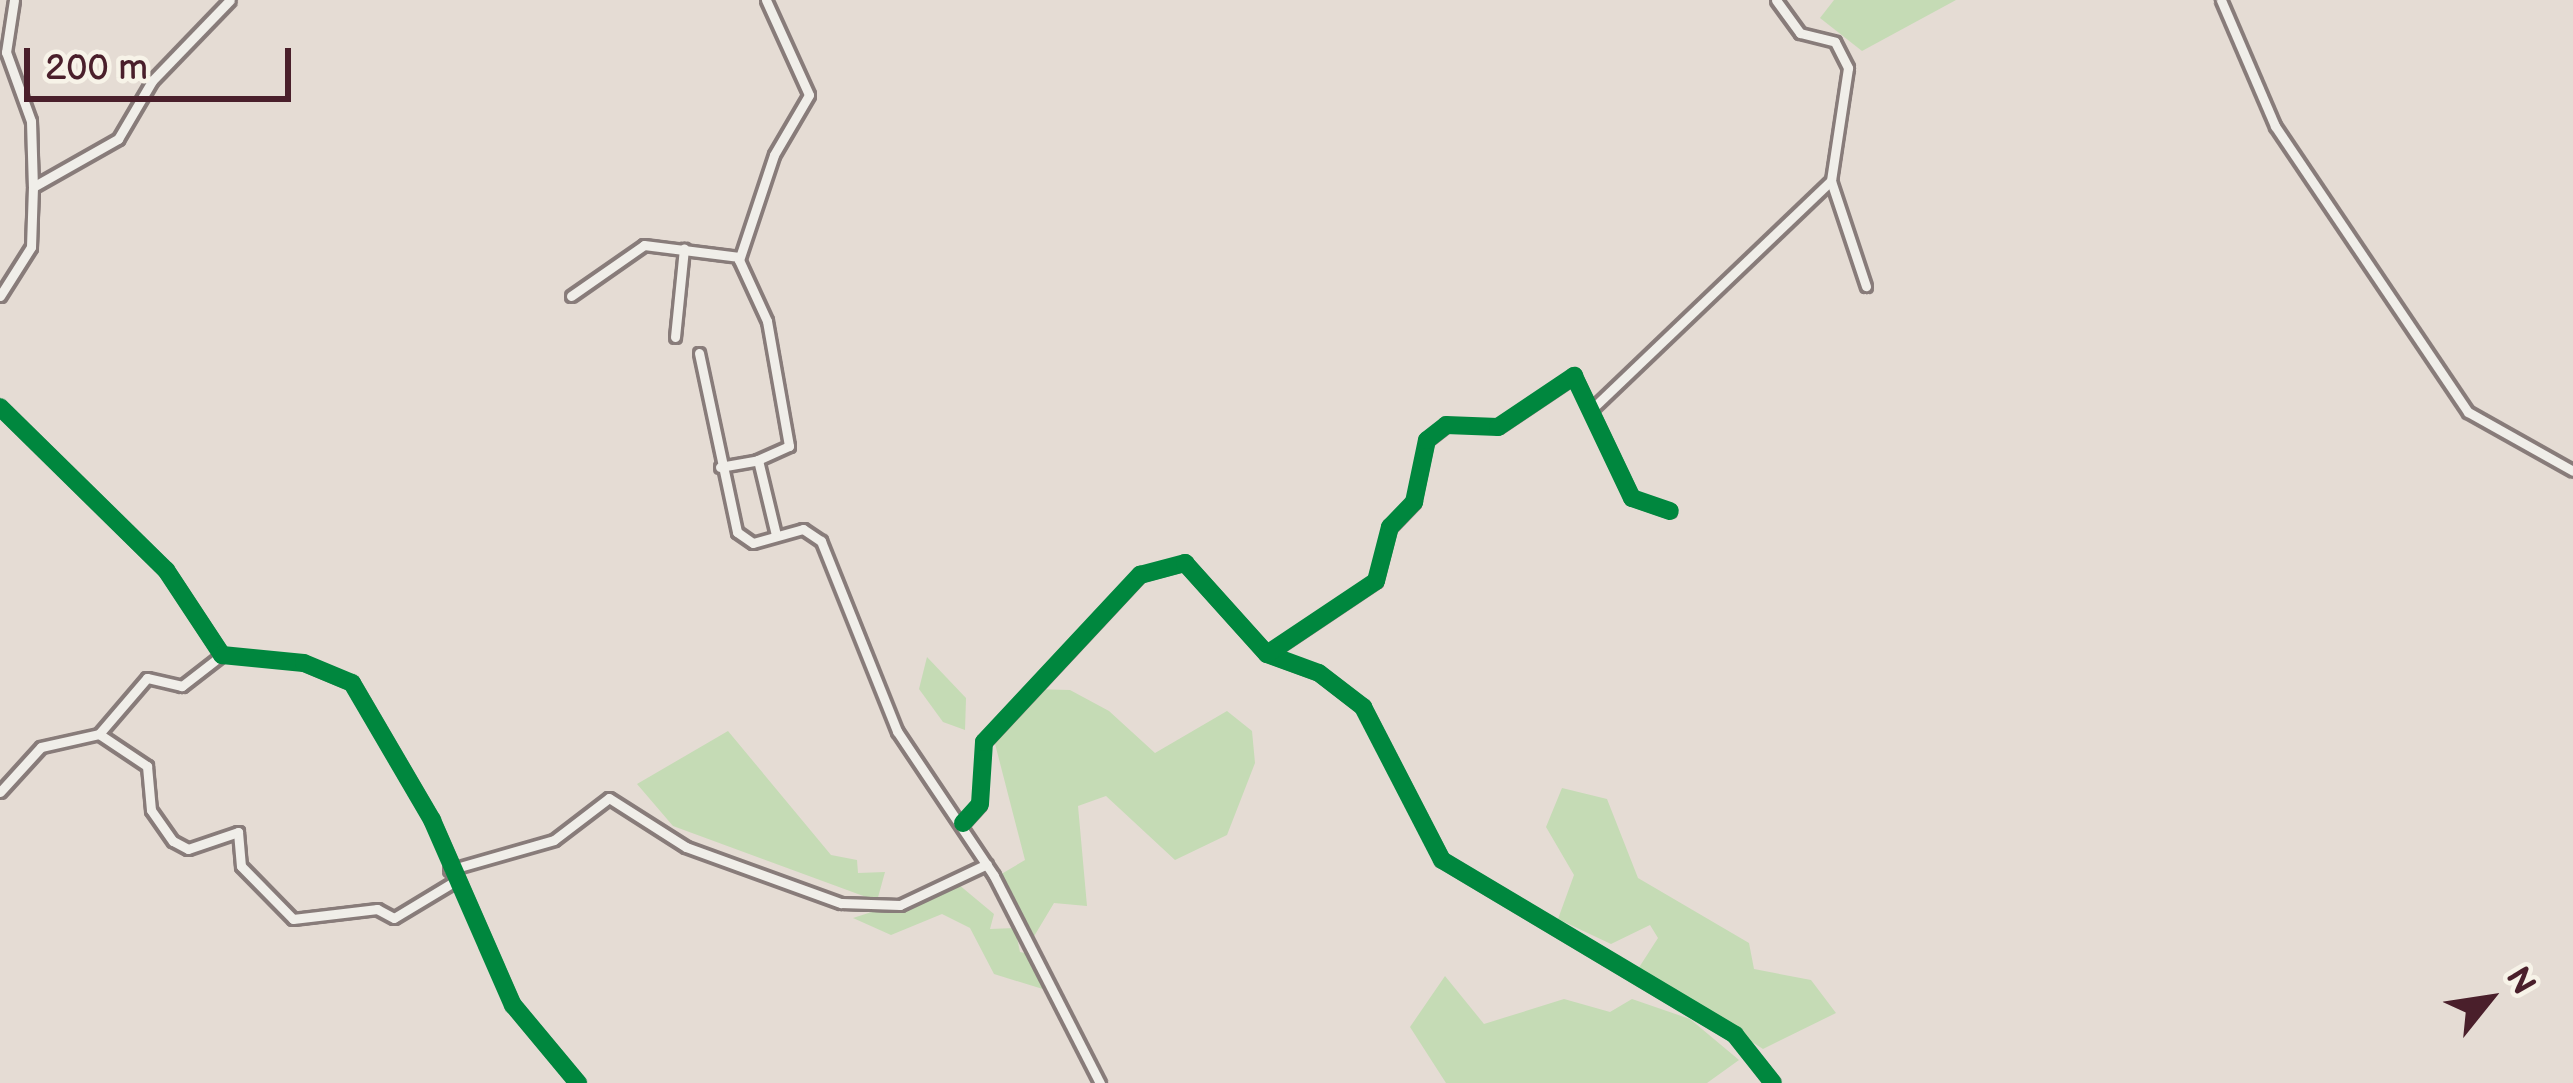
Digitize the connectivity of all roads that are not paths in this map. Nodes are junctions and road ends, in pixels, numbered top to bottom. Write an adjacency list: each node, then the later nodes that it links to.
1 (14, 0): 7 (street)
2 (230, 0): 7 (street)
3 (766, 0): 9 (street)
4 (1776, 0): 6 (street)
5 (2221, 0): 19 (street)
6 (1831, 181): 10 (street); 16 (street)
7 (33, 187): 11 (street)
8 (684, 248): 9 (street); 12 (street); 13 (street)
9 (739, 257): 17 (street)
10 (1866, 286)
11 (0, 296)
12 (572, 296)
13 (675, 337)
14 (699, 352): 18 (street)
15 (0, 407): 23 (street)
16 (1591, 410): 20 (street); 22 (street)
17 (758, 460): 18 (street); 21 (street)
18 (720, 467): 21 (street)
19 (2573, 471)
20 (1670, 511)
21 (776, 535): 26 (street)
22 (1267, 654): 26 (street); 32 (street)
23 (222, 655): 24 (street); 28 (street)
24 (99, 734): 25 (street); 29 (street)
25 (0, 792)
26 (963, 824): 27 (street)
27 (987, 864): 28 (street); 31 (street)
28 (449, 870): 29 (street)
29 (452, 883): 30 (street)
30 (578, 1083)
31 (1100, 1083)
32 (1773, 1083)

